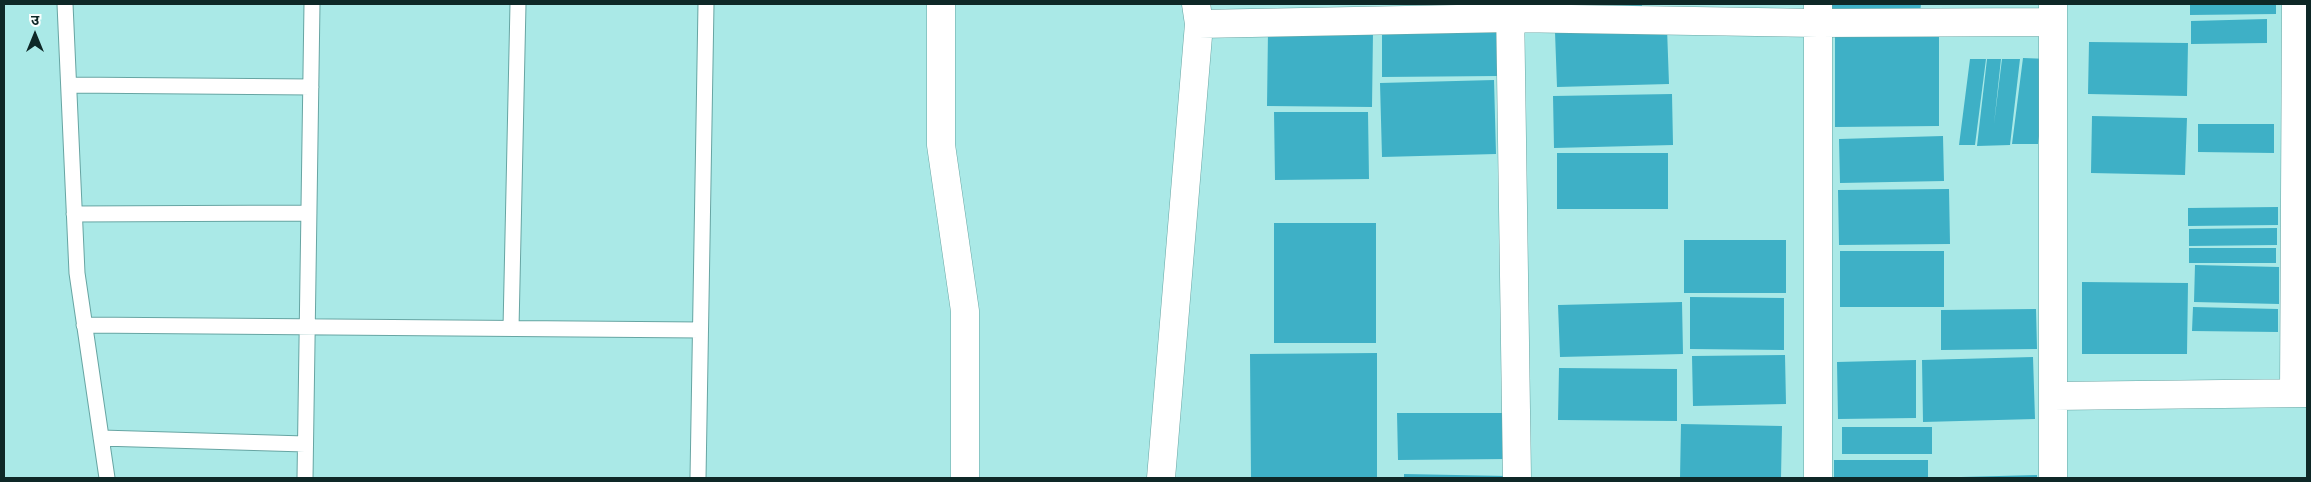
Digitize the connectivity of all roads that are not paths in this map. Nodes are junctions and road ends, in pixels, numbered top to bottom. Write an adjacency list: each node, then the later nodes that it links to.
1 (65, 4): 11 (lane)
2 (312, 4): 12 (lane)
3 (518, 4): 17 (lane)
4 (706, 4): 18 (lane)
5 (941, 4): 26 (street)
6 (2296, 4): 19 (street)
7 (1509, 11): 8 (street); 10 (street); 28 (street)
8 (1818, 13): 9 (street); 29 (street)
9 (2053, 13): 20 (street)
10 (1197, 14): 27 (street)
11 (69, 85): 12 (lane); 14 (lane)
12 (311, 87): 13 (lane)
13 (309, 213): 14 (lane); 16 (lane)
14 (74, 214): 15 (lane)
15 (84, 325): 16 (lane); 21 (lane)
16 (307, 327): 17 (lane); 22 (lane)
17 (511, 328): 18 (lane)
18 (700, 330): 25 (lane)
19 (2301, 392): 20 (street)
20 (2054, 396): 30 (street)
21 (100, 438): 22 (lane); 23 (lane)
22 (305, 444): 24 (lane)
23 (107, 478)
24 (305, 478)
25 (698, 478)
26 (965, 478)
27 (1161, 478)
28 (1517, 478)
29 (1818, 478)
30 (2053, 478)

